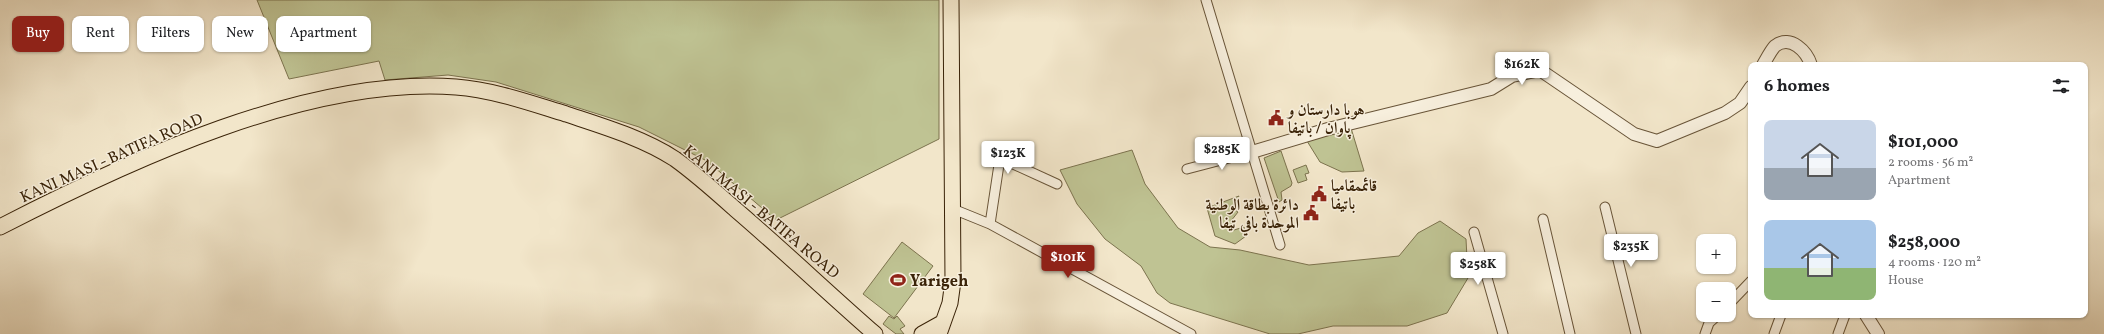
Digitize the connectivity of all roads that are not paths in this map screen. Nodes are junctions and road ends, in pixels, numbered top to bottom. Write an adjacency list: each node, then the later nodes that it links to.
1 (951, 0): 10 (main road)
2 (1206, 0): 6 (street)
3 (1765, 62): 4 (street)
4 (1810, 62)
5 (1748, 92): 6 (street)
6 (1252, 152): 7 (street); 15 (street)
7 (1187, 169)
8 (1057, 184): 12 (street)
9 (1605, 207): 28 (street)
10 (953, 209): 12 (street); 22 (main road)
11 (1543, 219): 27 (street)
12 (990, 224): 25 (street)
13 (0, 227): 23 (main road, KANI MASI - BATIFA ROAD)
14 (1474, 232): 26 (street)
15 (1280, 245)
16 (1748, 284): 17 (street)
17 (1736, 297)
18 (1780, 318): 30 (street)
19 (1844, 318): 31 (street)
20 (1868, 318): 32 (street)
21 (1710, 322): 29 (street)
22 (940, 330): 24 (main road)
23 (875, 334)
24 (922, 334)
25 (1191, 334)
26 (1503, 334)
27 (1570, 334)
28 (1636, 334)
29 (1705, 334)
30 (1774, 334)
31 (1838, 334)
32 (1878, 334)

